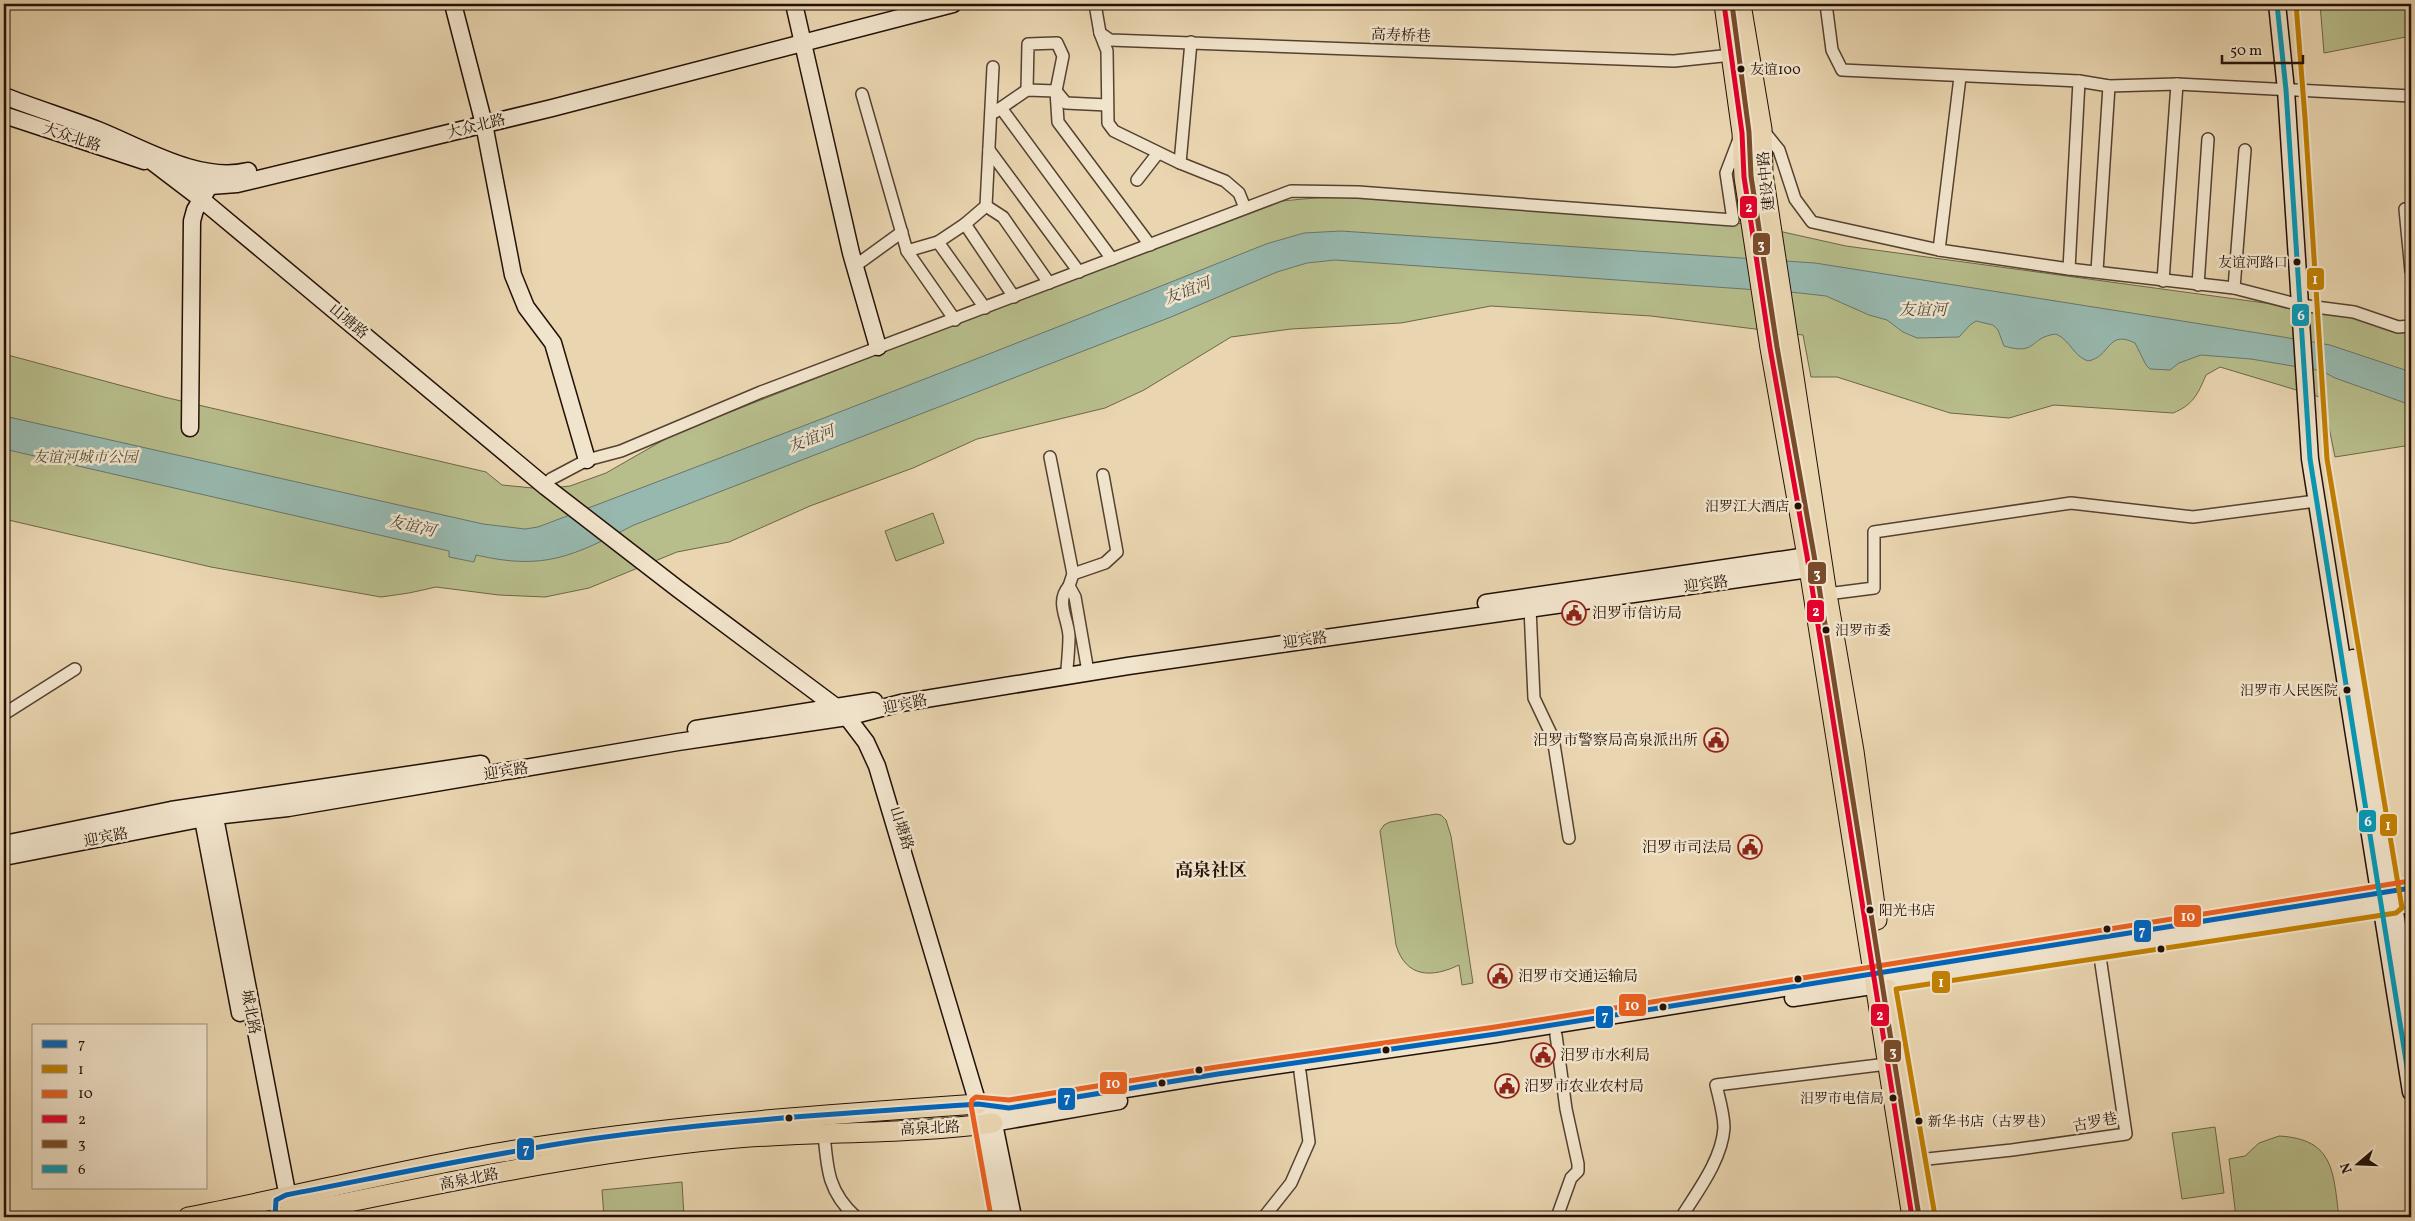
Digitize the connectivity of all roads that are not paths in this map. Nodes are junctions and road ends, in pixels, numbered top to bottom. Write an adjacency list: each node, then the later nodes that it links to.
1 (453, 4): 29 (main road)
2 (794, 4): 12 (main road)
3 (917, 4): 12 (main road, 大众北路)
4 (953, 4): 12 (main road, 大众北路)
5 (1095, 4): 11 (street)
6 (1724, 4): 14 (main road, 建设中路)
7 (1741, 4): 30 (main road, 建设中路)
8 (1826, 4): 16 (street)
9 (2278, 4): 21 (main road)
10 (2288, 4): 21 (main road)
11 (1100, 33): 13 (street, 高寿桥巷); 26 (street)
12 (802, 38): 29 (main road, 大众北路); 52 (main road)
13 (1190, 42): 14 (street, 高寿桥巷); 38 (street)
14 (1732, 56): 31 (main road, 建设中路)
15 (993, 67): 27 (street)
16 (1960, 77): 17 (street); 49 (street)
17 (2079, 81): 19 (street); 53 (street)
18 (2177, 84): 19 (street); 21 (street); 57 (street)
19 (2109, 86): 54 (street)
20 (1027, 90): 22 (street); 22 (street); 27 (street)
21 (2292, 90): 25 (street); 63 (main road)
22 (1056, 91): 26 (street); 48 (street)
23 (862, 94): 46 (street)
24 (4, 96): 33 (main road, 大众北路)
25 (2411, 96)
26 (1107, 105): 36 (street)
27 (996, 112): 34 (street); 51 (street)
28 (4, 115): 37 (main road, 大众北路)
29 (483, 120): 39 (main road, 大众北路); 41 (main road, 大众北路); 70 (main road)
30 (1762, 129): 49 (street); 78 (main road, 建设中路)
31 (1742, 133): 43 (street); 75 (main road, 建设中路)
32 (2208, 139): 59 (street)
33 (134, 148): 37 (main road, 山塘路)
34 (989, 150): 42 (street); 56 (street)
35 (2245, 150): 60 (street)
36 (1158, 152): 38 (street); 40 (street)
37 (157, 160): 39 (main road, 大众北路); 41 (main road, 山塘路); 41 (main road, 大众北路)
38 (1180, 163): 43 (street)
39 (235, 174): 41 (main road)
40 (1137, 180)
41 (205, 192): 68 (main road); 72 (main road, 山塘路); 73 (main road, 山塘路)
42 (986, 206): 45 (street); 58 (street)
43 (1245, 208): 48 (street)
44 (2411, 210): 55 (street)
45 (965, 224): 47 (street); 61 (street)
46 (902, 232): 50 (street); 52 (street)
47 (938, 242): 50 (street); 62 (street)
48 (1150, 245): 51 (street)
49 (1939, 250): 53 (street)
50 (907, 251): 64 (street)
51 (1112, 259): 56 (street)
52 (855, 266): 66 (main road)
53 (2069, 269): 54 (street)
54 (2097, 271): 57 (street)
55 (2411, 271)
56 (1079, 272): 58 (street)
57 (2163, 281): 59 (street)
58 (1050, 283): 61 (street)
59 (2198, 285): 60 (street)
60 (2234, 288): 63 (street)
61 (1014, 297): 62 (street)
62 (985, 308): 64 (street)
63 (2305, 312): 65 (street); 67 (main road)
64 (954, 320): 66 (street)
65 (2411, 326)
66 (878, 347): 70 (street)
67 (2310, 387): 74 (main road); 90 (main road)
68 (190, 428)
69 (1050, 457): 76 (street)
70 (587, 460): 72 (street)
71 (1103, 475): 76 (street)
72 (552, 479): 73 (main road, 山塘路)
73 (567, 497): 83 (main road, 山塘路)
74 (2316, 501): 78 (street); 90 (main road)
75 (1808, 563): 79 (main road, 迎宾路); 80 (main road, 迎宾路); 93 (main road, 建设中路)
76 (1073, 574): 77 (street)
77 (1068, 586): 80 (street); 82 (street)
78 (1827, 594): 93 (main road, 建设中路)
79 (1530, 608): 83 (main road, 迎宾路); 86 (street)
80 (1087, 666): 82 (main road, 迎宾路)
81 (75, 669): 84 (street)
82 (1067, 669): 83 (main road, 迎宾路)
83 (845, 712): 85 (main road, 迎宾路); 99 (main road, 山塘路)
84 (4, 714)
85 (208, 812): 87 (main road, 迎宾路); 88 (main road, 迎宾路); 102 (main road, 城北路)
86 (1569, 838)
87 (4, 844)
88 (4, 857)
89 (2411, 888): 90 (main road)
90 (2387, 899): 91 (main road); 92 (main road); 93 (main road); 94 (main road); 98 (main road)
91 (2411, 904)
92 (2099, 950): 93 (main road); 101 (street, 古罗巷)
93 (1881, 978): 95 (main road, 高泉北路); 96 (main road, 建设中路); 99 (main road, 高泉北路); 101 (main road, 建设中路)
94 (2411, 1019)
95 (1556, 1035): 97 (main road, 高泉北路); 108 (street)
96 (1886, 1064): 109 (street); 110 (main road, 建设中路)
97 (1300, 1072): 99 (main road, 高泉北路); 107 (street)
98 (2411, 1092)
99 (986, 1114): 100 (main road, 高泉北路); 102 (main road, 高泉北路); 105 (main road, 山塘路); 106 (main road, 山塘路)
100 (824, 1134): 102 (main road, 高泉北路); 104 (street)
101 (1918, 1160): 111 (main road, 建设中路)
102 (284, 1210): 103 (main road, 高泉北路)
103 (188, 1217)
104 (856, 1217)
105 (999, 1217)
106 (1013, 1217)
107 (1264, 1217)
108 (1557, 1217)
109 (1685, 1217)
110 (1912, 1217)
111 (1928, 1217)

